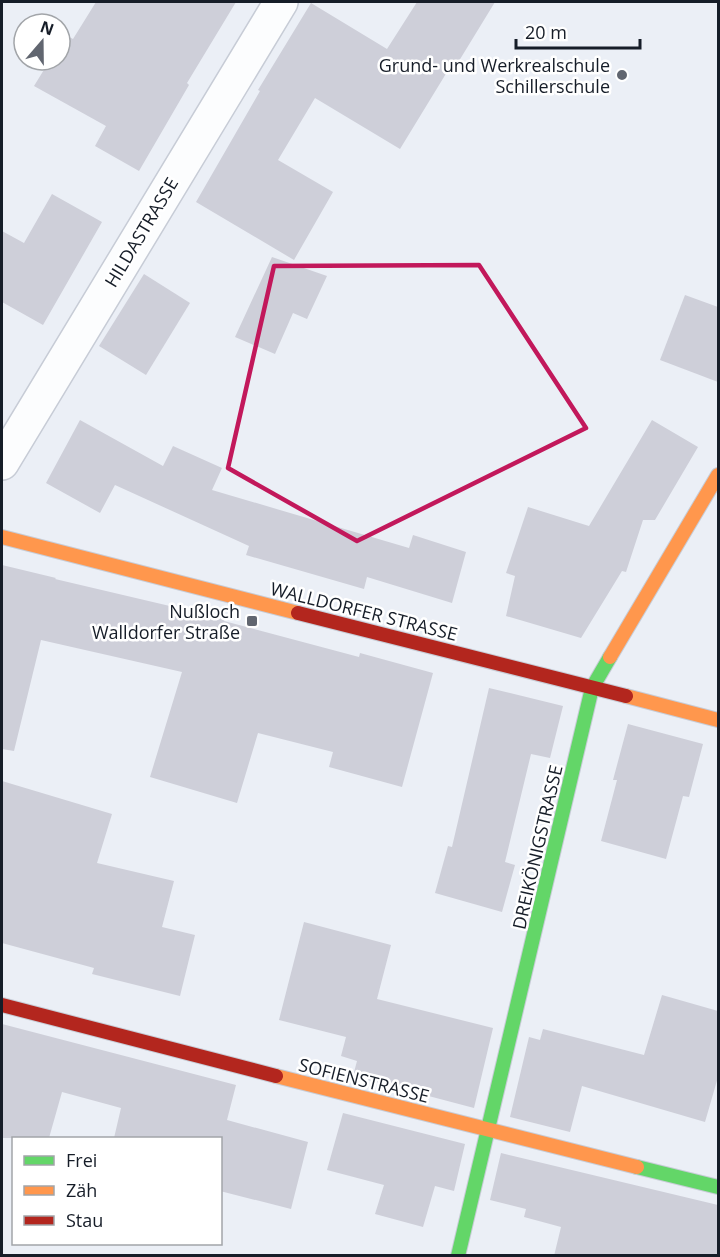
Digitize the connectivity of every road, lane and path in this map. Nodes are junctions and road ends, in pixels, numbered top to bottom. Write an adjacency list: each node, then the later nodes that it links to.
1 (281, 2): 2 (street, HILDASTRASSE)
2 (2, 463)
3 (718, 475): 5 (street, DREIKÖNIGSTRASSE)
4 (2, 537): 5 (street, WALLDORFER STRASSE)
5 (592, 688): 6 (street, WALLDORFER STRASSE); 8 (street, DREIKÖNIGSTRASSE)
6 (718, 720)
7 (2, 1005): 8 (street, SOFIENSTRASSE)
8 (489, 1131): 9 (street, SOFIENSTRASSE); 10 (street, DREIKÖNIGSTRASSE)
9 (718, 1187)
10 (458, 1256)

